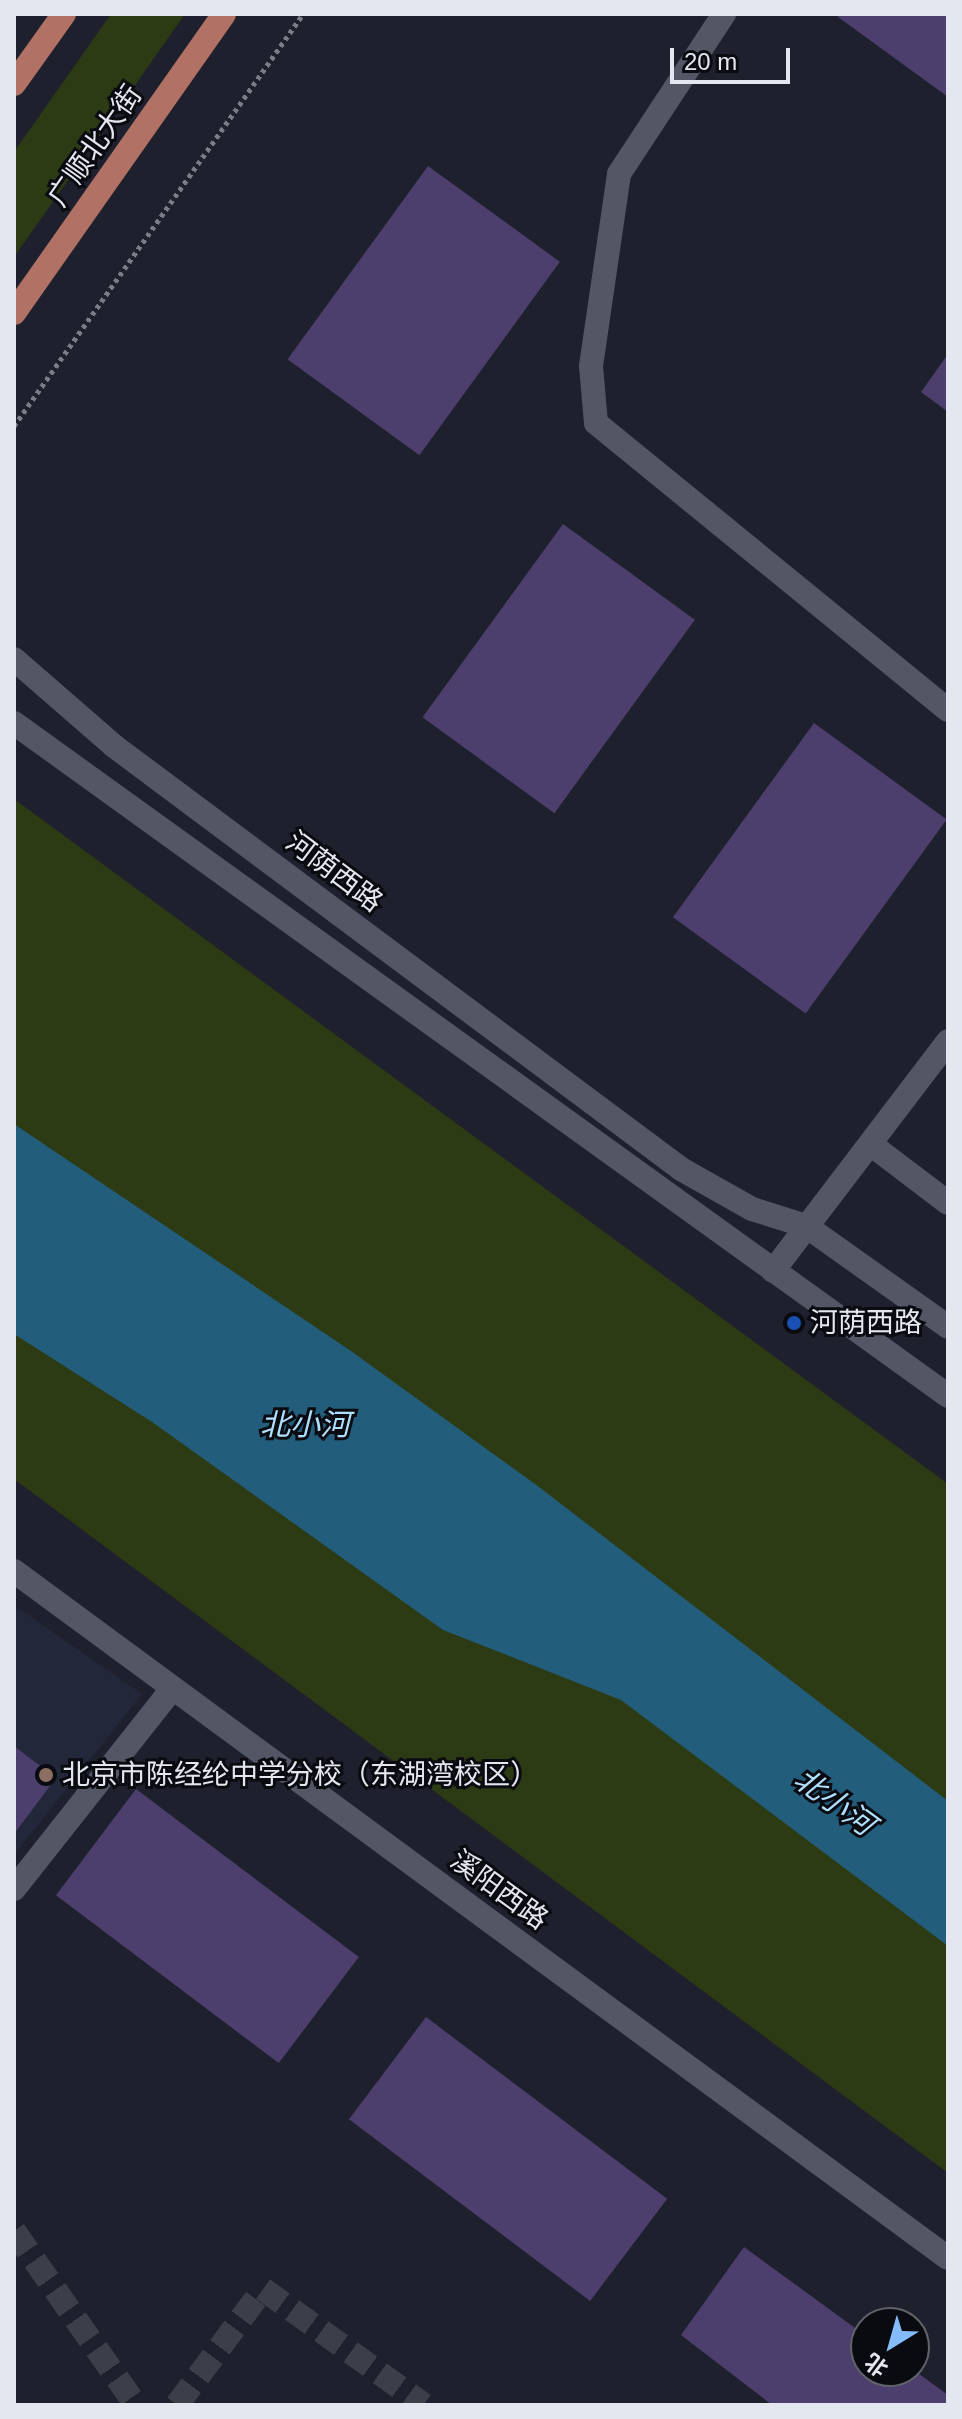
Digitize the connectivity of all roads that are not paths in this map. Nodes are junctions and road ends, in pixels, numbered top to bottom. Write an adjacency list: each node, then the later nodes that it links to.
1 (64, 14): 4 (main road)
2 (224, 14): 5 (main road, 广顺北大街)
3 (724, 14): 7 (street)
4 (14, 84)
5 (14, 313)
6 (14, 659): 12 (street, 河荫西路)
7 (948, 710)
8 (14, 723): 13 (street)
9 (948, 1041): 10 (street)
10 (873, 1146): 11 (street); 12 (street)
11 (948, 1203)
12 (806, 1226): 13 (street); 14 (street, 河荫西路)
13 (773, 1271): 15 (street)
14 (948, 1327)
15 (948, 1396)
16 (14, 1571): 17 (street, 溪阳西路)
17 (173, 1688): 18 (street); 19 (street, 溪阳西路)
18 (14, 1889)
19 (948, 2258)

